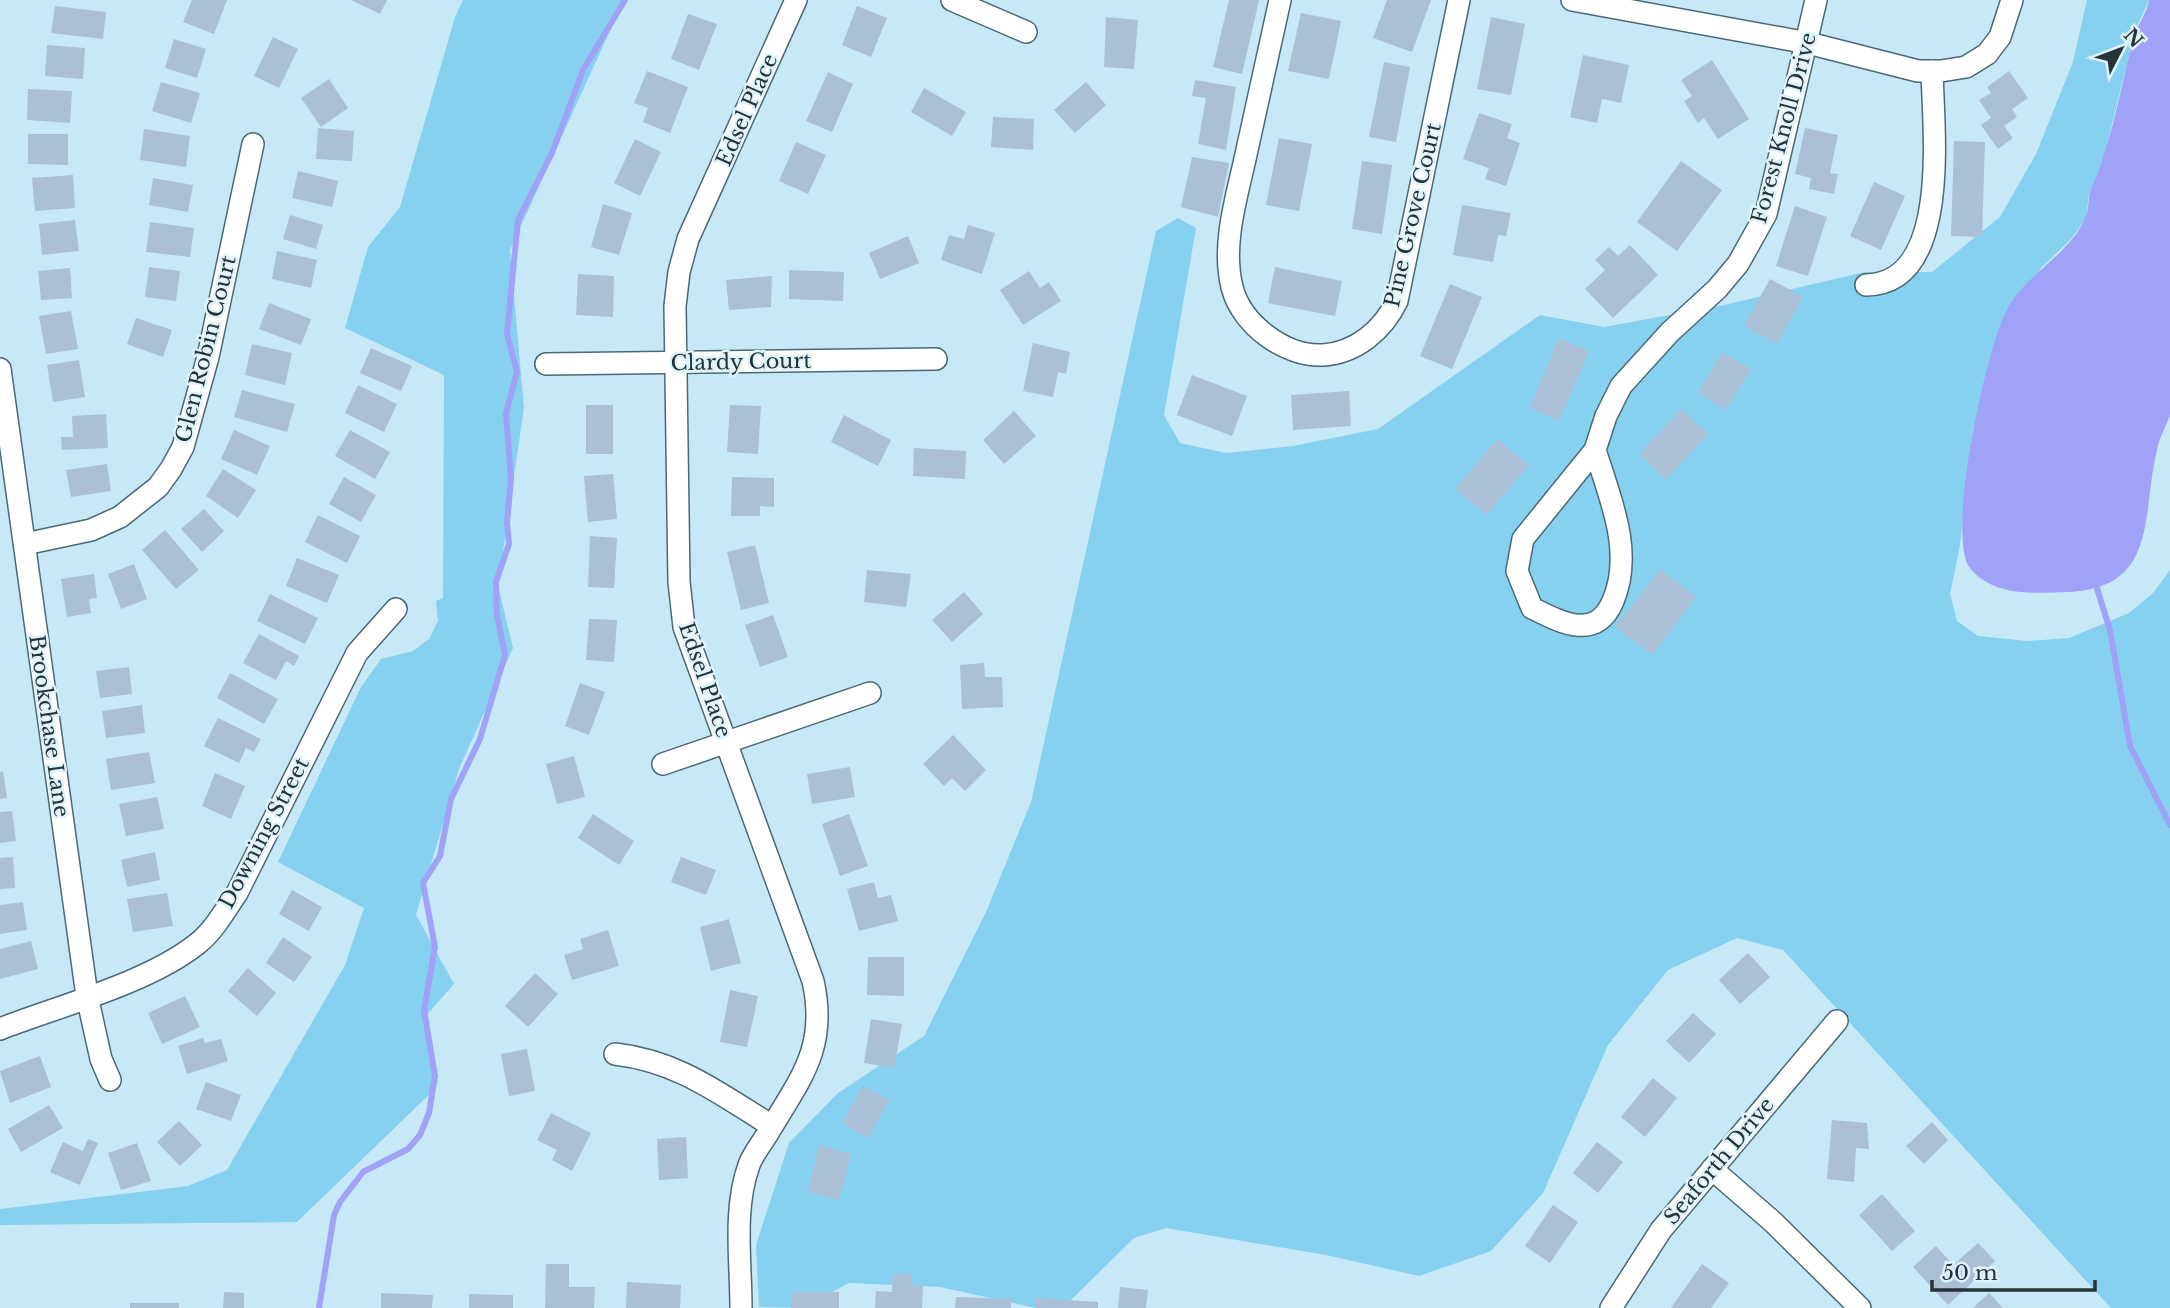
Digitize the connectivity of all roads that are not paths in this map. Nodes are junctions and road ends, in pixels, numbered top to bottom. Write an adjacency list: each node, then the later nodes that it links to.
1 (796, 0): 14 (street, Edsel Place)
2 (953, 0): 8 (street)
3 (1280, 0): 4 (street, Pine Grove Court)
4 (1459, 0)
5 (1572, 0): 9 (street)
6 (1816, 0): 9 (street, Forest Knoll Drive)
7 (2012, 0): 10 (street)
8 (1026, 32)
9 (1808, 43): 10 (street); 17 (street, Forest Knoll Drive)
10 (1933, 71): 12 (street)
11 (253, 144): 18 (street, Glen Robin Court)
12 (1866, 285)
13 (936, 359): 14 (street, Clardy Court)
14 (676, 363): 15 (street, Clardy Court); 21 (street, Edsel Place)
15 (546, 364)
16 (0, 369): 18 (street, Brookchase Lane)
17 (1595, 450): 17 (street, Forest Knoll Drive)
18 (25, 544): 23 (street, Brookchase Lane)
19 (396, 610): 23 (street, Downing Street)
20 (870, 693): 21 (street)
21 (726, 742): 22 (street); 28 (street, Edsel Place)
22 (663, 764)
23 (87, 996): 25 (street, Downing Street); 27 (street, Brookchase Lane)
24 (1837, 1021): 29 (street, Seaforth Drive)
25 (0, 1029)
26 (615, 1054): 28 (street)
27 (110, 1080)
28 (772, 1126): 30 (street, Edsel Place)
29 (1712, 1169): 31 (street, Seaforth Drive); 32 (street)
30 (741, 1308)
31 (1611, 1308)
32 (1860, 1308)

